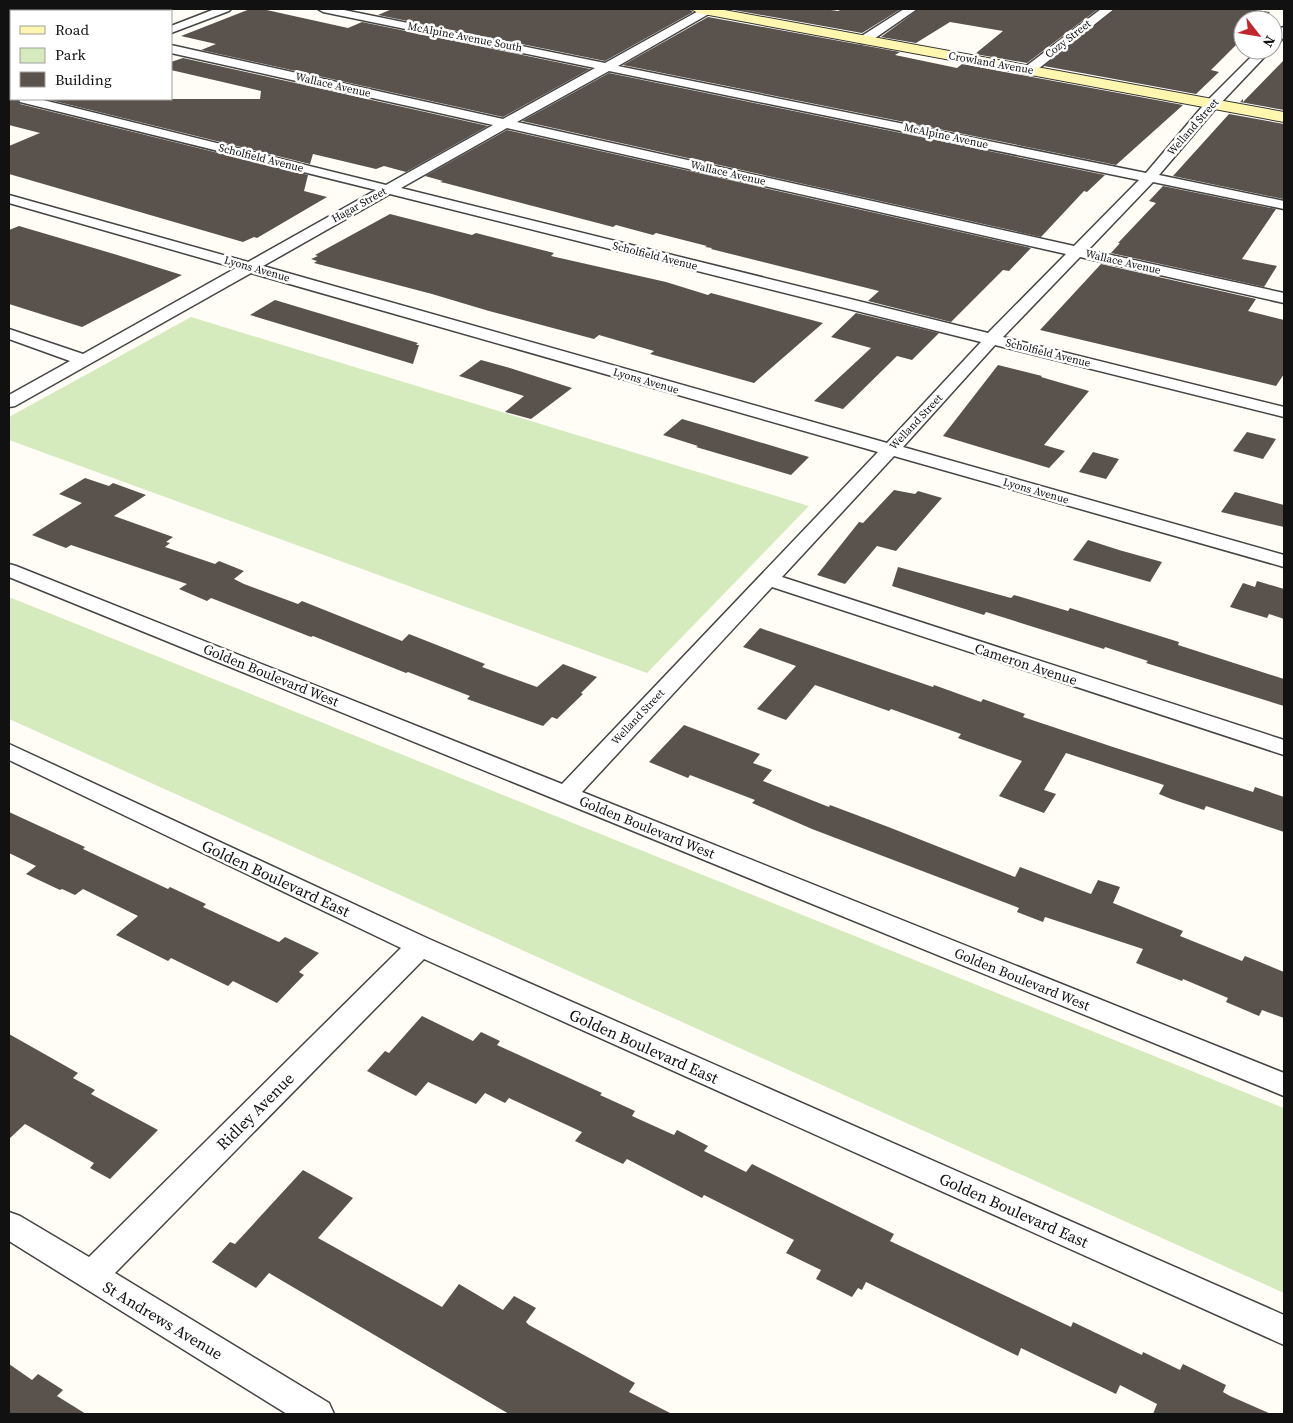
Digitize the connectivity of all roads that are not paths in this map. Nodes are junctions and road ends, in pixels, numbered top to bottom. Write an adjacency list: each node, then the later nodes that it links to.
1 (225, 9): 6 (street)
2 (323, 9): 10 (street, McAlpine Avenue South)
3 (705, 9): 7 (main road, Crowland Avenue); 10 (street, Hagar Street)
4 (911, 9): 7 (street)
5 (1108, 9): 11 (street, Cozy Street)
6 (172, 30)
7 (864, 40): 11 (main road, Crowland Avenue)
8 (172, 49): 15 (street, Wallace Avenue)
9 (1255, 60): 13 (street, Welland Street)
10 (607, 66): 15 (street, Hagar Street); 16 (street, McAlpine Avenue)
11 (1029, 70): 13 (main road, Crowland Avenue)
12 (29, 100): 17 (street, Scholfield Avenue)
13 (1212, 104): 14 (main road, Crowland Avenue); 16 (street, Welland Street)
14 (1284, 117)
15 (505, 124): 17 (street, Hagar Street); 20 (street, Wallace Avenue)
16 (1149, 178): 19 (street, McAlpine Avenue); 20 (street, Welland Street)
17 (386, 190): 21 (street, Hagar Street); 24 (street, Scholfield Avenue)
18 (9, 199): 21 (street, Lyons Avenue)
19 (1284, 205)
20 (1076, 251): 22 (street, Wallace Avenue); 24 (street, Welland Street)
21 (249, 267): 25 (street, Hagar Street); 28 (street, Lyons Avenue)
22 (1284, 298)
23 (9, 334): 25 (street)
24 (992, 339): 27 (street, Scholfield Avenue); 28 (street, Welland Street)
25 (84, 360): 26 (street, Hagar Street)
26 (9, 402)
27 (1284, 412)
28 (890, 450): 29 (street, Lyons Avenue); 31 (street, Welland Street)
29 (1284, 561)
30 (9, 570): 34 (street, Golden Boulevard West)
31 (768, 579): 32 (street, Cameron Avenue); 34 (street, Welland Street)
32 (1284, 748)
33 (9, 751): 35 (street, Golden Boulevard East)
34 (566, 794): 36 (street, Golden Boulevard West)
35 (420, 946): 38 (street, Ridley Avenue); 39 (street, Golden Boulevard East)
36 (1284, 1084)
37 (9, 1225): 38 (street, St Andrews Avenue)
38 (91, 1276): 40 (street, St Andrews Avenue)
39 (1284, 1330)
40 (317, 1414)

